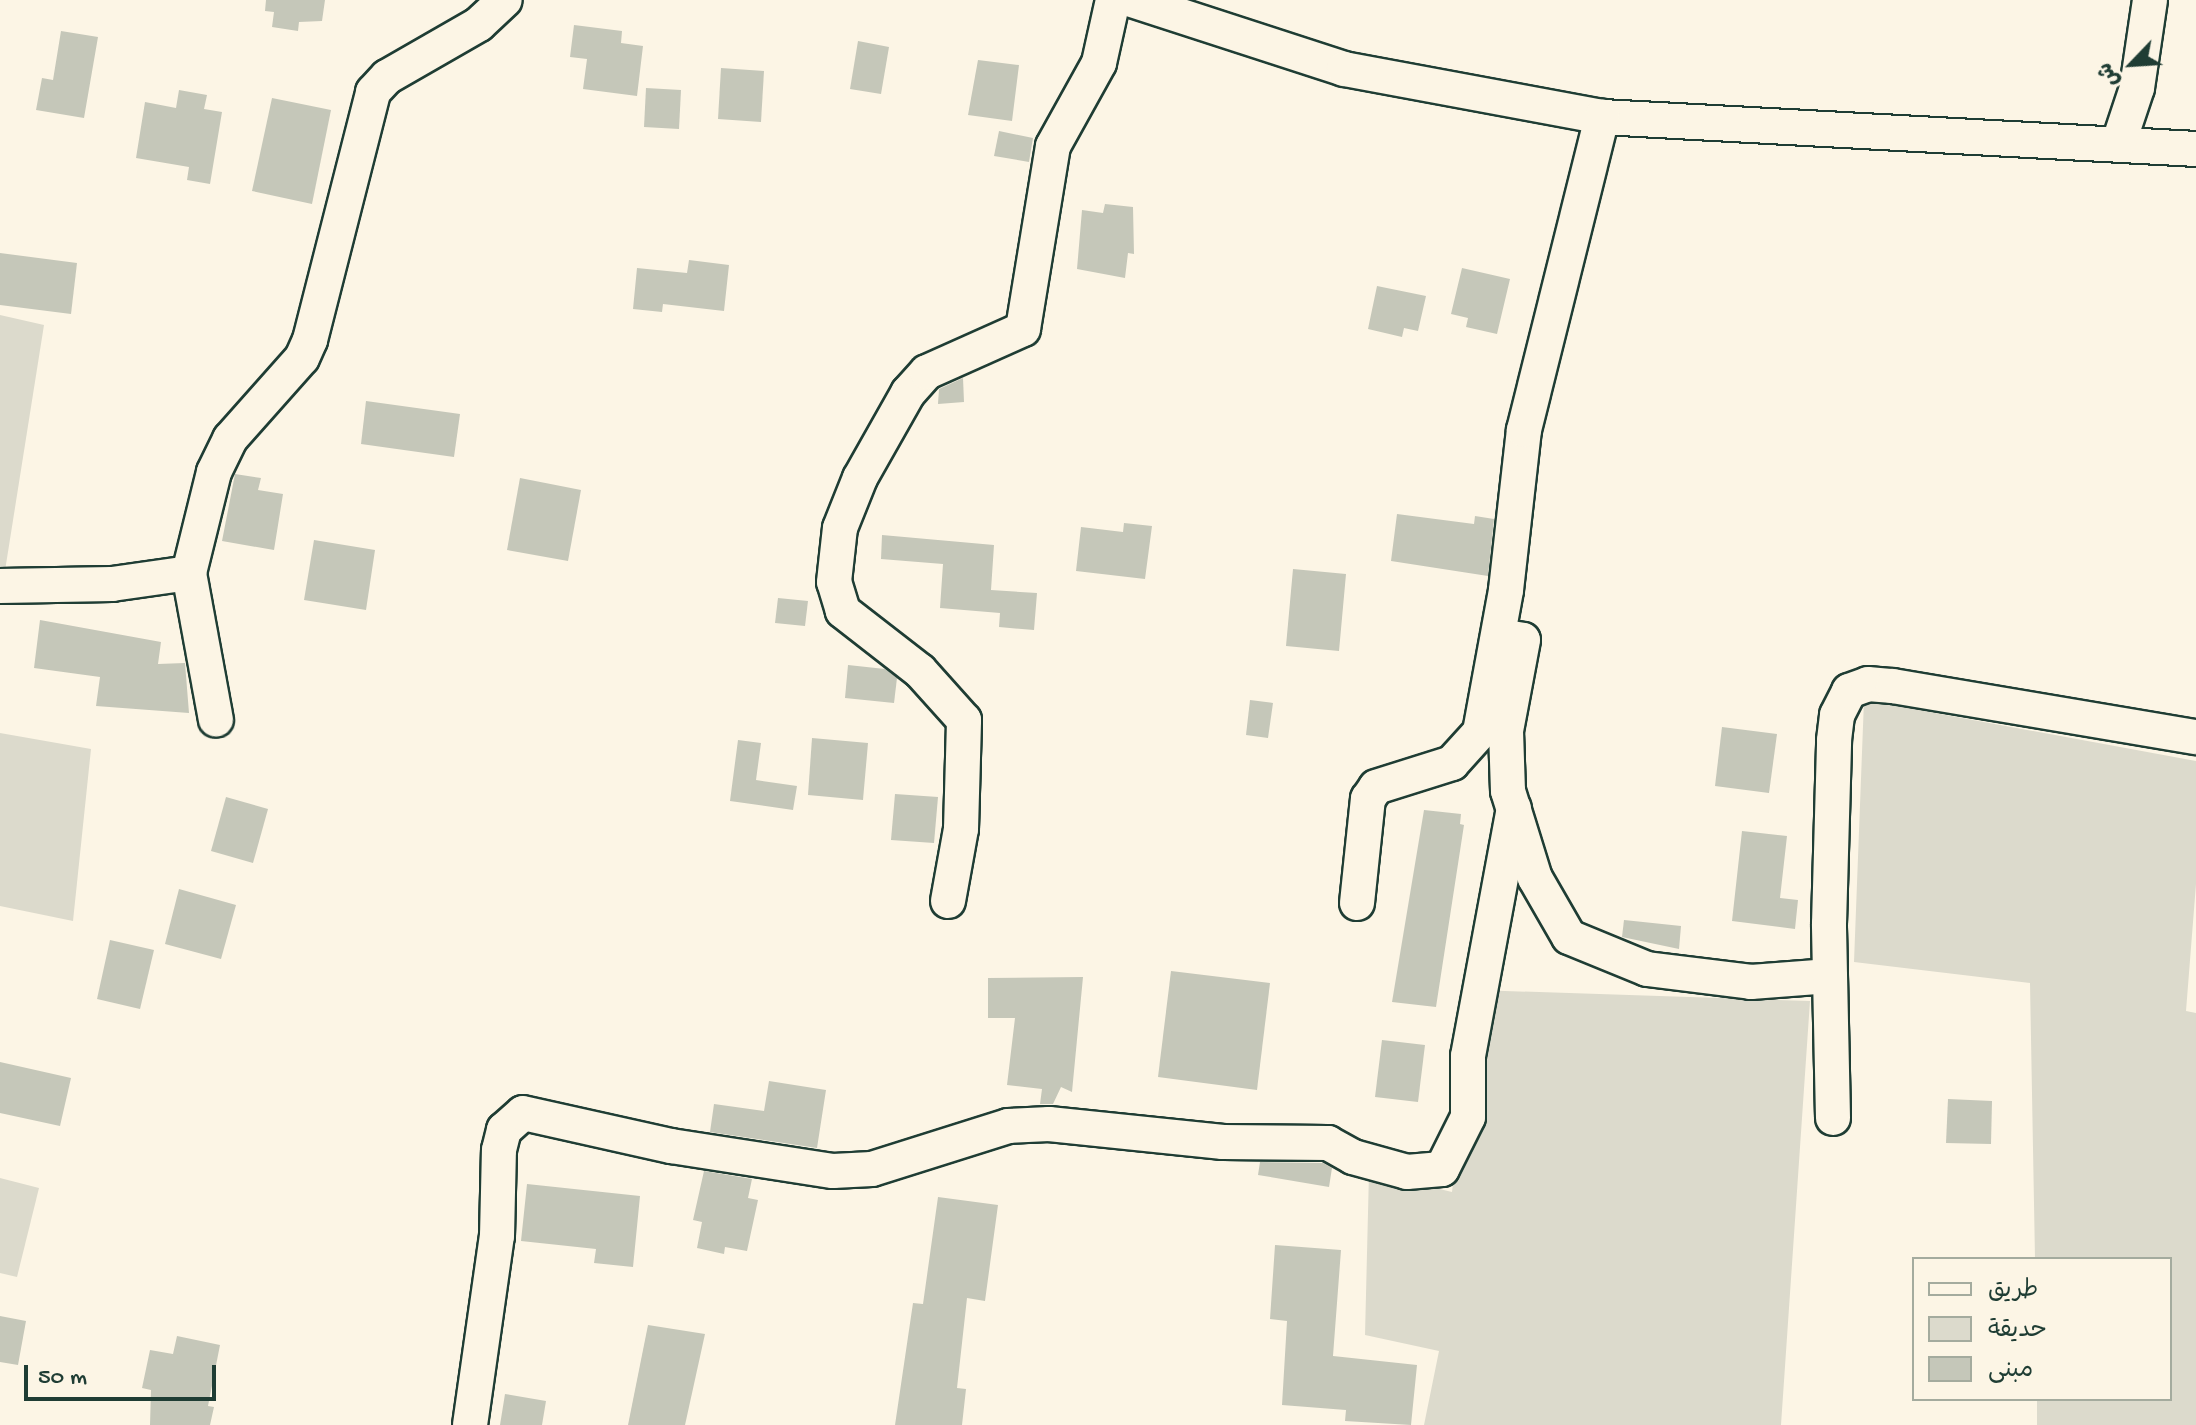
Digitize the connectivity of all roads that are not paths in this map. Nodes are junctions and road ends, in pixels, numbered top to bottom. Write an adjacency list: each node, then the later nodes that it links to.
1 (505, 0): 8 (street)
2 (1113, 0): 14 (street)
3 (1132, 0): 5 (street)
4 (2150, 0): 6 (street)
5 (1602, 117): 6 (street); 10 (street)
6 (2119, 142): 7 (street)
7 (2196, 149)
8 (189, 573): 9 (street); 11 (street)
9 (0, 586)
10 (1499, 636): 13 (street); 15 (street)
11 (216, 720)
12 (2196, 737): 16 (street)
13 (1514, 808): 16 (street); 18 (street)
14 (948, 901)
15 (1357, 903)
16 (1830, 976): 17 (street)
17 (1833, 1118)
18 (470, 1425)

